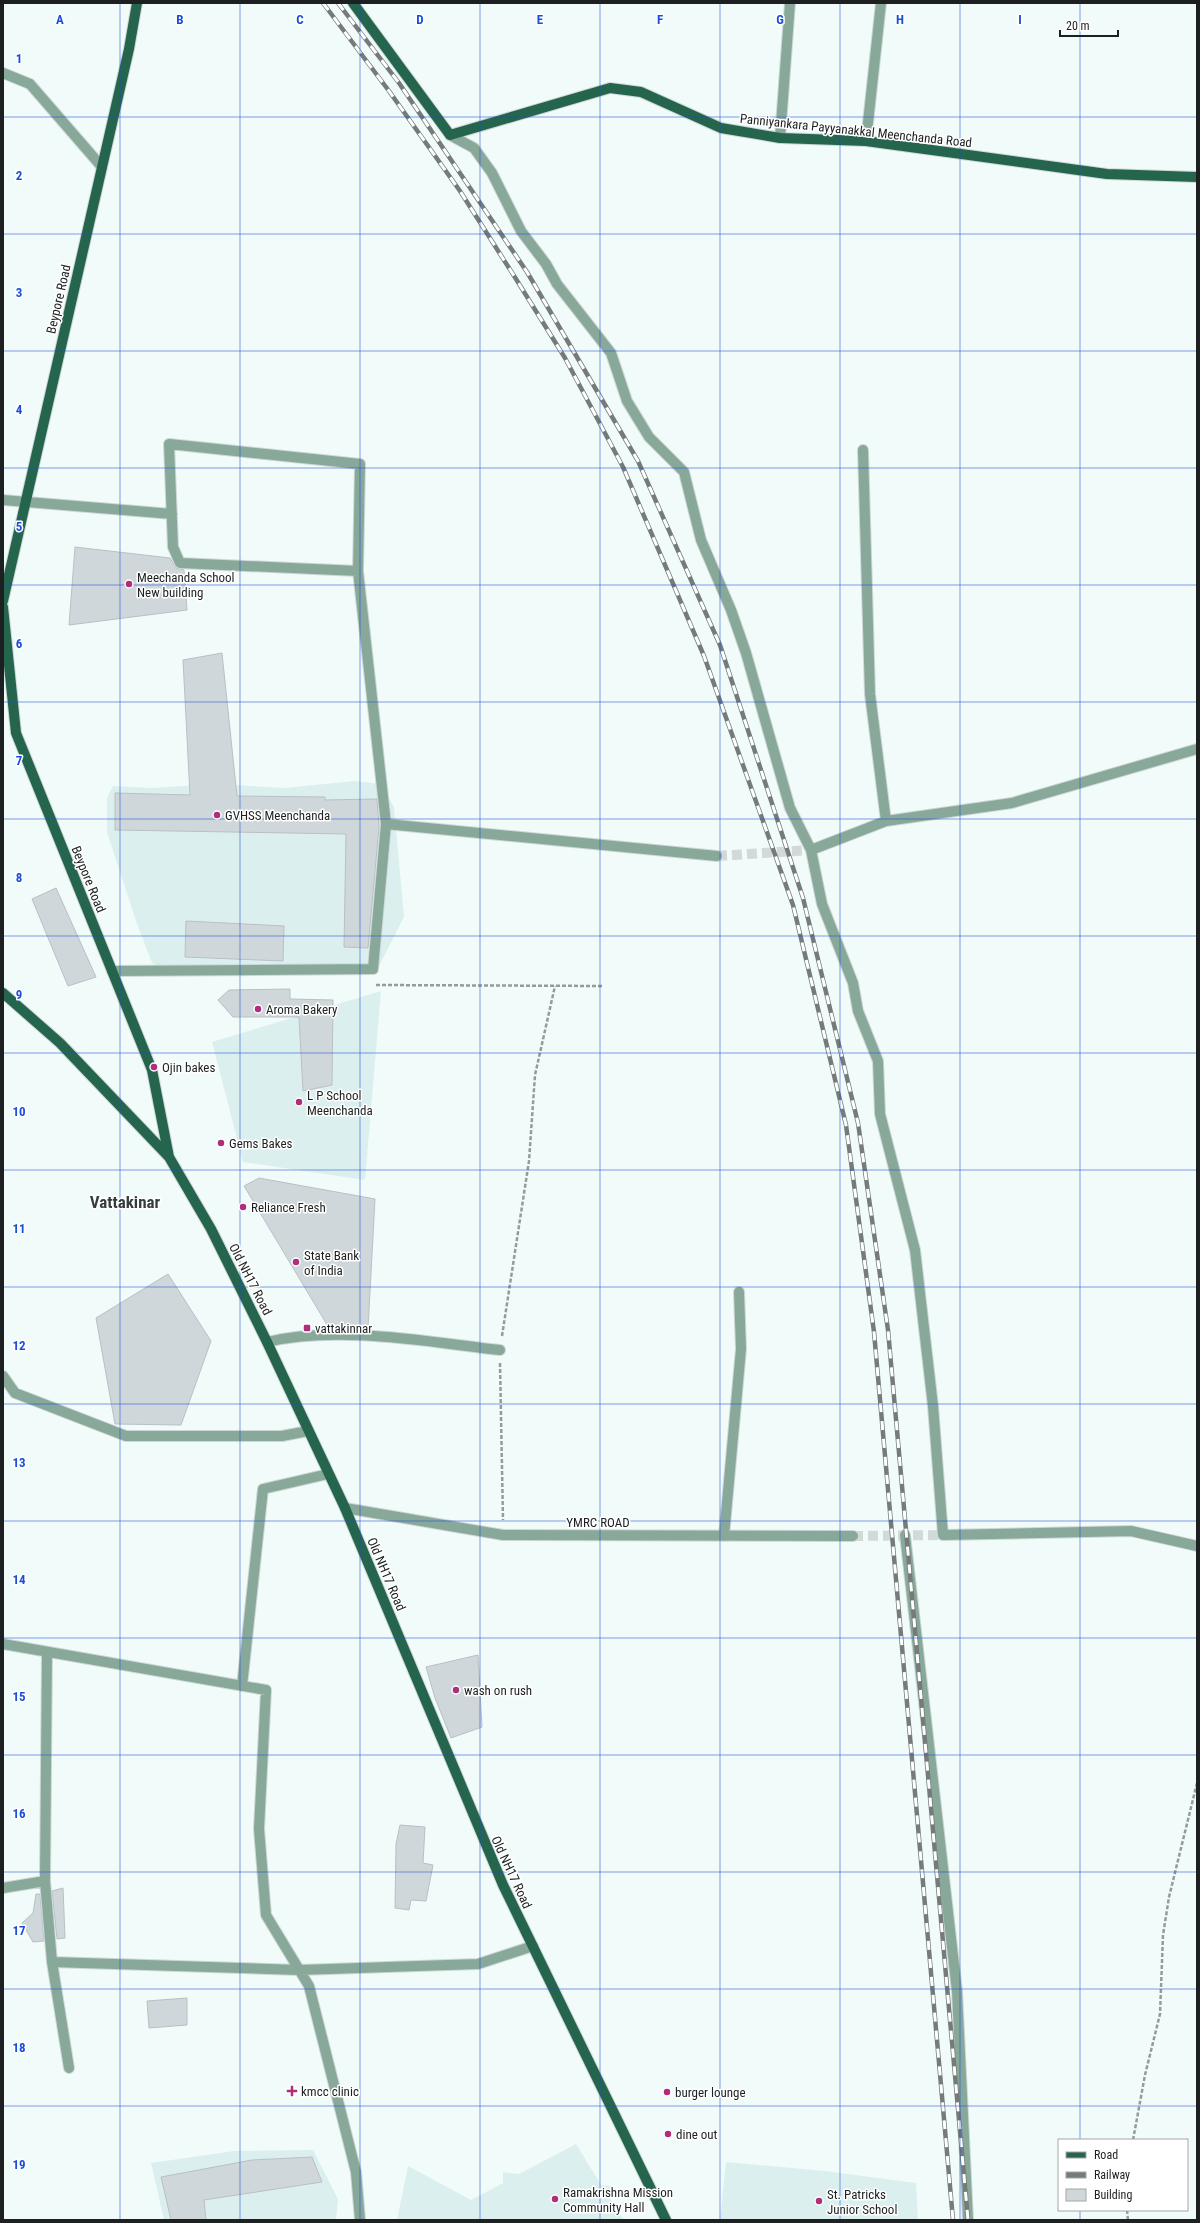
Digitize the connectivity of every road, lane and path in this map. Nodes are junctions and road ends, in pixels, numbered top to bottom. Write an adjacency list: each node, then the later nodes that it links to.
1 (137, 3): 9 (main road, Beypore Road)
2 (353, 3): 6 (main road)
3 (790, 3): 7 (street)
4 (881, 3): 8 (street)
5 (3, 72): 9 (street)
6 (450, 135): 7 (main road, Panniyankara Payyanakkal Meenchanda Road); 21 (street)
7 (780, 138): 8 (main road, Panniyankara Payyanakkal Meenchanda Road)
8 (866, 141): 10 (main road, Panniyankara Payyanakkal Meenchanda Road)
9 (102, 167): 13 (main road, Beypore Road)
10 (1197, 177)
11 (863, 450): 19 (street)
12 (3, 500): 13 (street)
13 (26, 501): 14 (street); 16 (main road, Beypore Road)
14 (172, 514): 15 (street); 15 (street)
15 (358, 571): 20 (street)
16 (3, 601)
17 (3, 607): 23 (main road, Beypore Road)
18 (1197, 748): 19 (street)
19 (886, 821): 21 (street)
20 (386, 824): 22 (street); 23 (street)
21 (811, 850): 38 (street)
22 (717, 856)
23 (112, 971): 26 (main road, Beypore Road)
24 (555, 986): 29 (path)
25 (3, 993): 26 (main road, Old NH17 Road)
26 (169, 1157): 28 (main road, Old NH17 Road)
27 (739, 1292): 36 (street)
28 (267, 1342): 29 (street); 31 (main road, Old NH17 Road)
29 (500, 1350): 34 (path)
30 (3, 1376): 31 (street)
31 (308, 1431): 32 (main road, Old NH17 Road)
32 (328, 1474): 33 (main road, Old NH17 Road); 41 (street)
33 (345, 1508): 34 (street, YMRC ROAD); 45 (main road, Old NH17 Road)
34 (503, 1535): 36 (street, YMRC ROAD)
35 (905, 1535): 52 (street)
36 (724, 1536): 37 (street, YMRC ROAD)
37 (853, 1536)
38 (1197, 1546)
39 (3, 1644): 40 (street)
40 (47, 1652): 41 (street); 43 (street)
41 (242, 1686): 47 (street)
42 (1197, 1783): 49 (path)
43 (45, 1881): 44 (street); 46 (street)
44 (3, 1888)
45 (533, 1946): 47 (street); 51 (main road, Old NH17 Road)
46 (52, 1962): 47 (street); 48 (street)
47 (299, 1970): 50 (street)
48 (69, 2068)
49 (1133, 2139)
50 (360, 2220)
51 (666, 2220)
52 (968, 2220)

